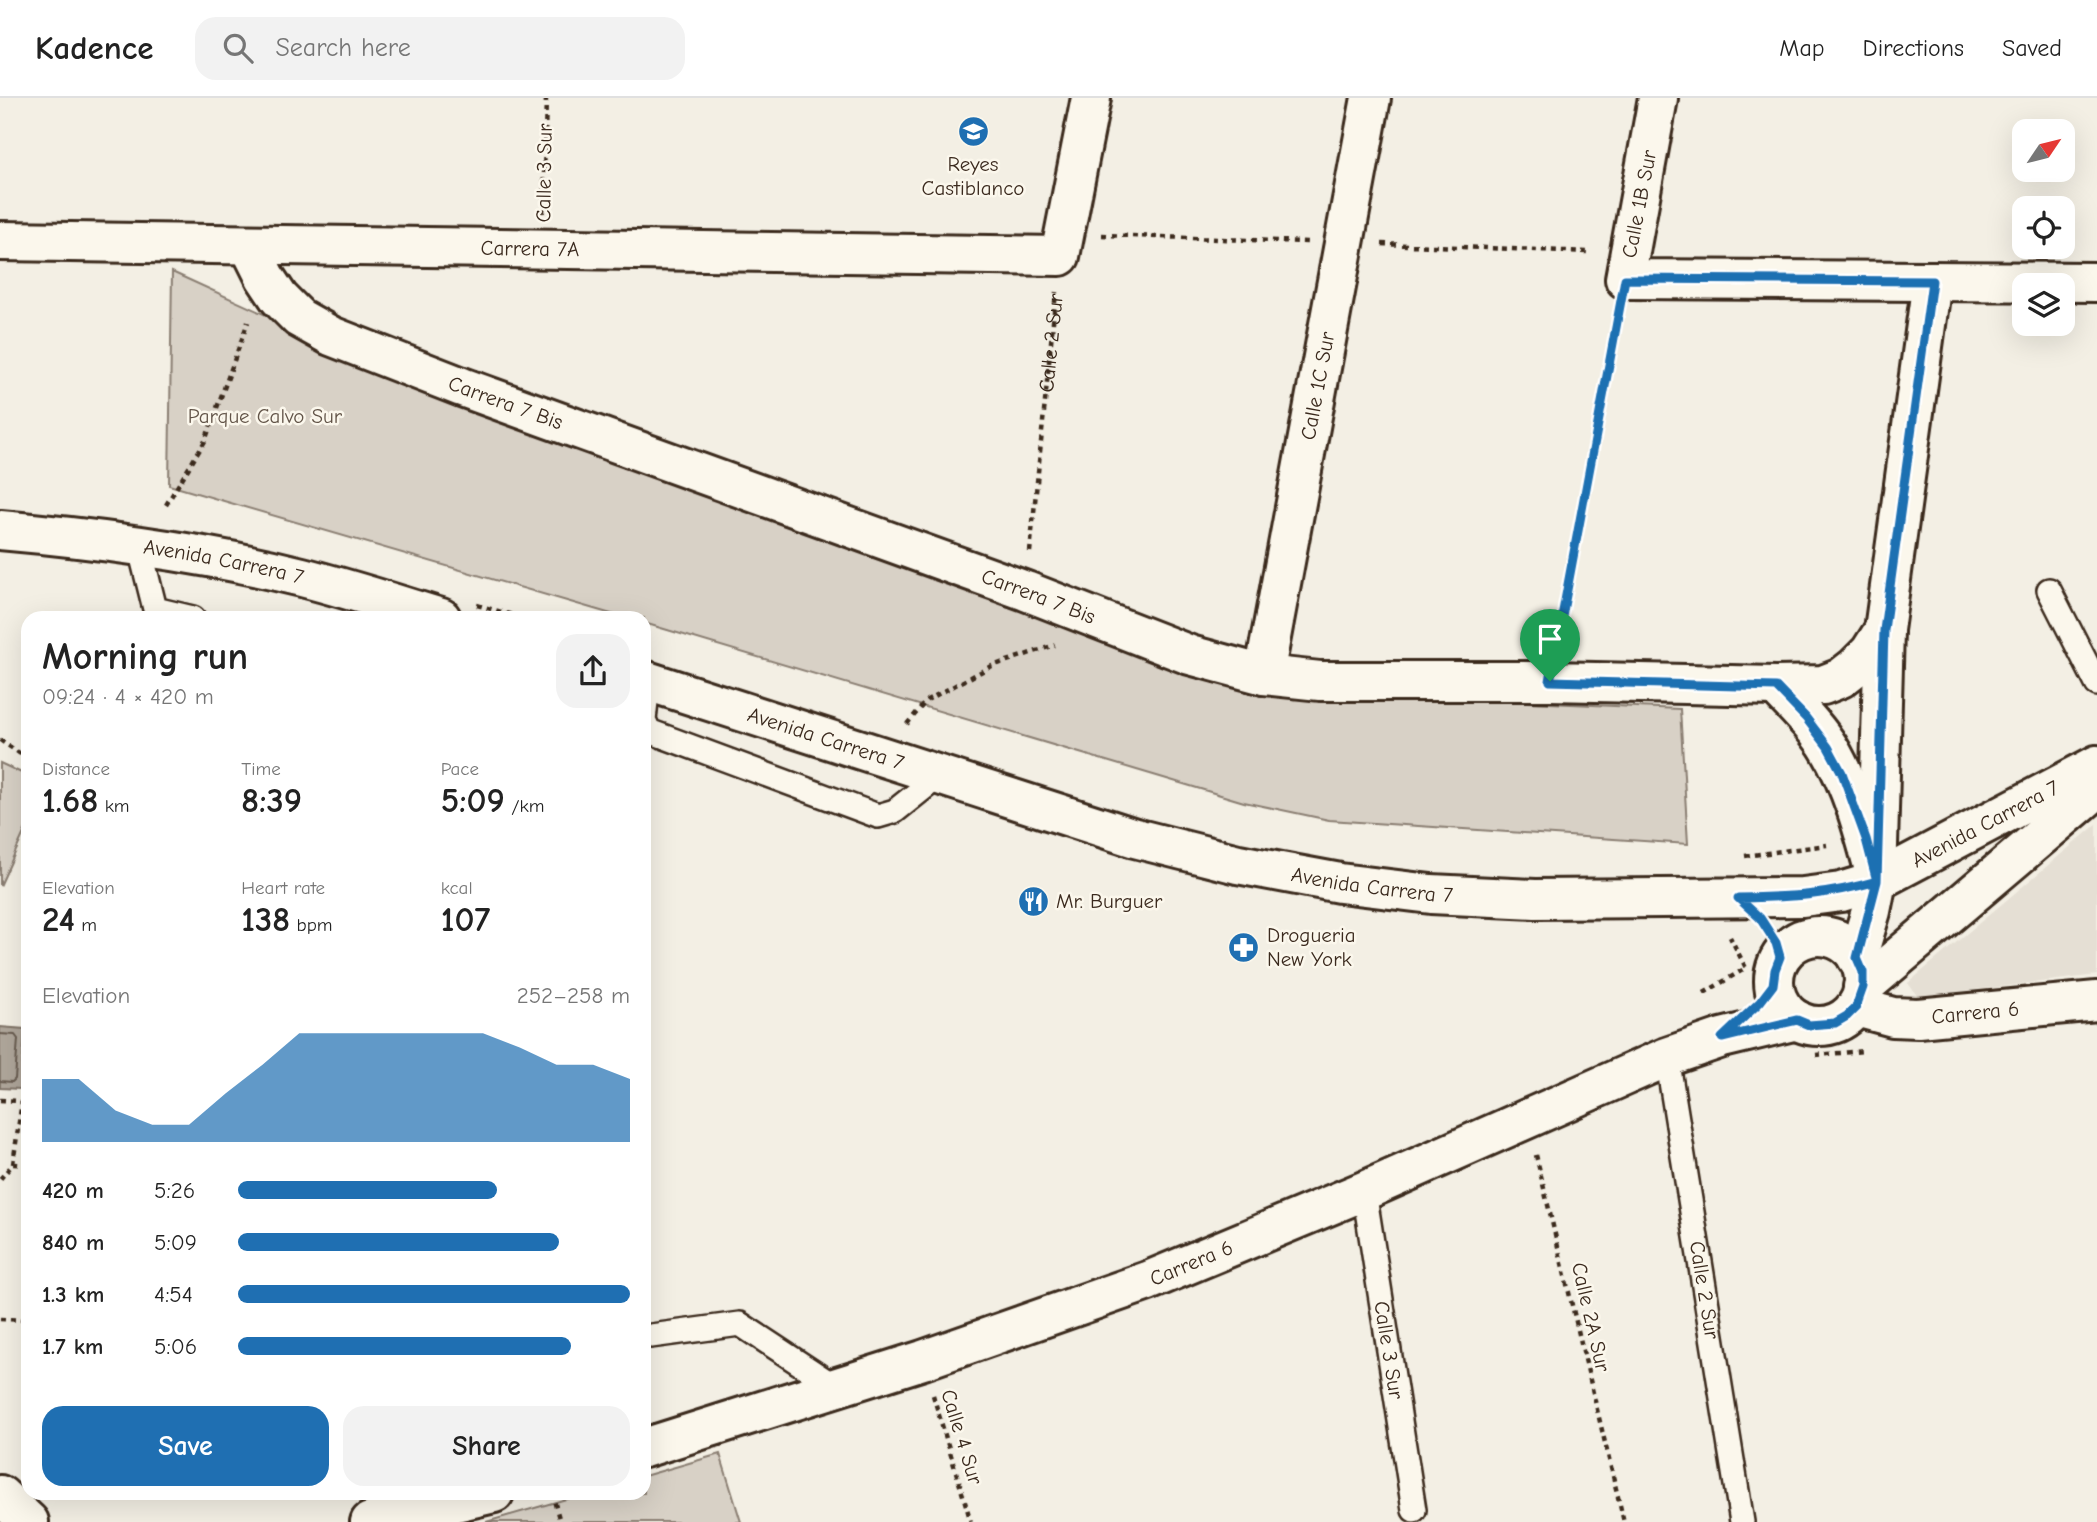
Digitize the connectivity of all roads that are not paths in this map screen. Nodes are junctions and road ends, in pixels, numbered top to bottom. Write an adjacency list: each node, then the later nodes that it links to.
1 (1091, 98): 5 (street, Carrera 7A)
2 (1371, 98): 14 (street, Calle 1C Sur)
3 (1658, 98): 6 (street, Calle 1B Sur)
4 (0, 242): 5 (street, Carrera 7A)
5 (257, 261): 14 (street, Carrera 7 Bis)
6 (1932, 281): 7 (street); 13 (street)
7 (2097, 282)
8 (0, 530): 9 (street, Avenida Carrera 7)
9 (139, 545): 11 (lane); 12 (street, Avenida Carrera 7)
10 (2049, 590): 16 (lane)
11 (163, 611)
12 (417, 611)
13 (1884, 630): 17 (street, Carrera 7 Bis); 22 (street)
14 (1264, 675): 17 (street, Carrera 7 Bis)
15 (651, 683): 20 (street, Avenida Carrera 7)
16 (2097, 684)
17 (1776, 687): 22 (street)
18 (651, 732): 20 (lane)
19 (2097, 765): 22 (street, Avenida Carrera 7)
20 (940, 775): 23 (street, Avenida Carrera 7)
21 (2097, 789): 25 (street)
22 (1877, 881): 23 (street, Avenida Carrera 7); 25 (street)
23 (1738, 898): 24 (street)
24 (1777, 971): 25 (street); 27 (street); 28 (street, Carrera 6)
25 (1859, 984): 26 (street, Carrera 6); 27 (street)
26 (2097, 1001)
27 (1797, 1020): 28 (street, Carrera 6)
28 (1722, 1038): 29 (street, Carrera 6)
29 (1667, 1058): 30 (street, Carrera 6); 39 (lane, Calle 2 Sur)
30 (1364, 1191): 32 (street, Carrera 6); 36 (lane, Calle 3 Sur)
31 (651, 1336): 32 (lane)
32 (837, 1388): 33 (street, Carrera 6)
33 (651, 1446)
34 (0, 1495): 37 (street)
35 (464, 1500): 38 (street)
36 (1414, 1510)
37 (29, 1522)
38 (370, 1522)
39 (1742, 1522)

